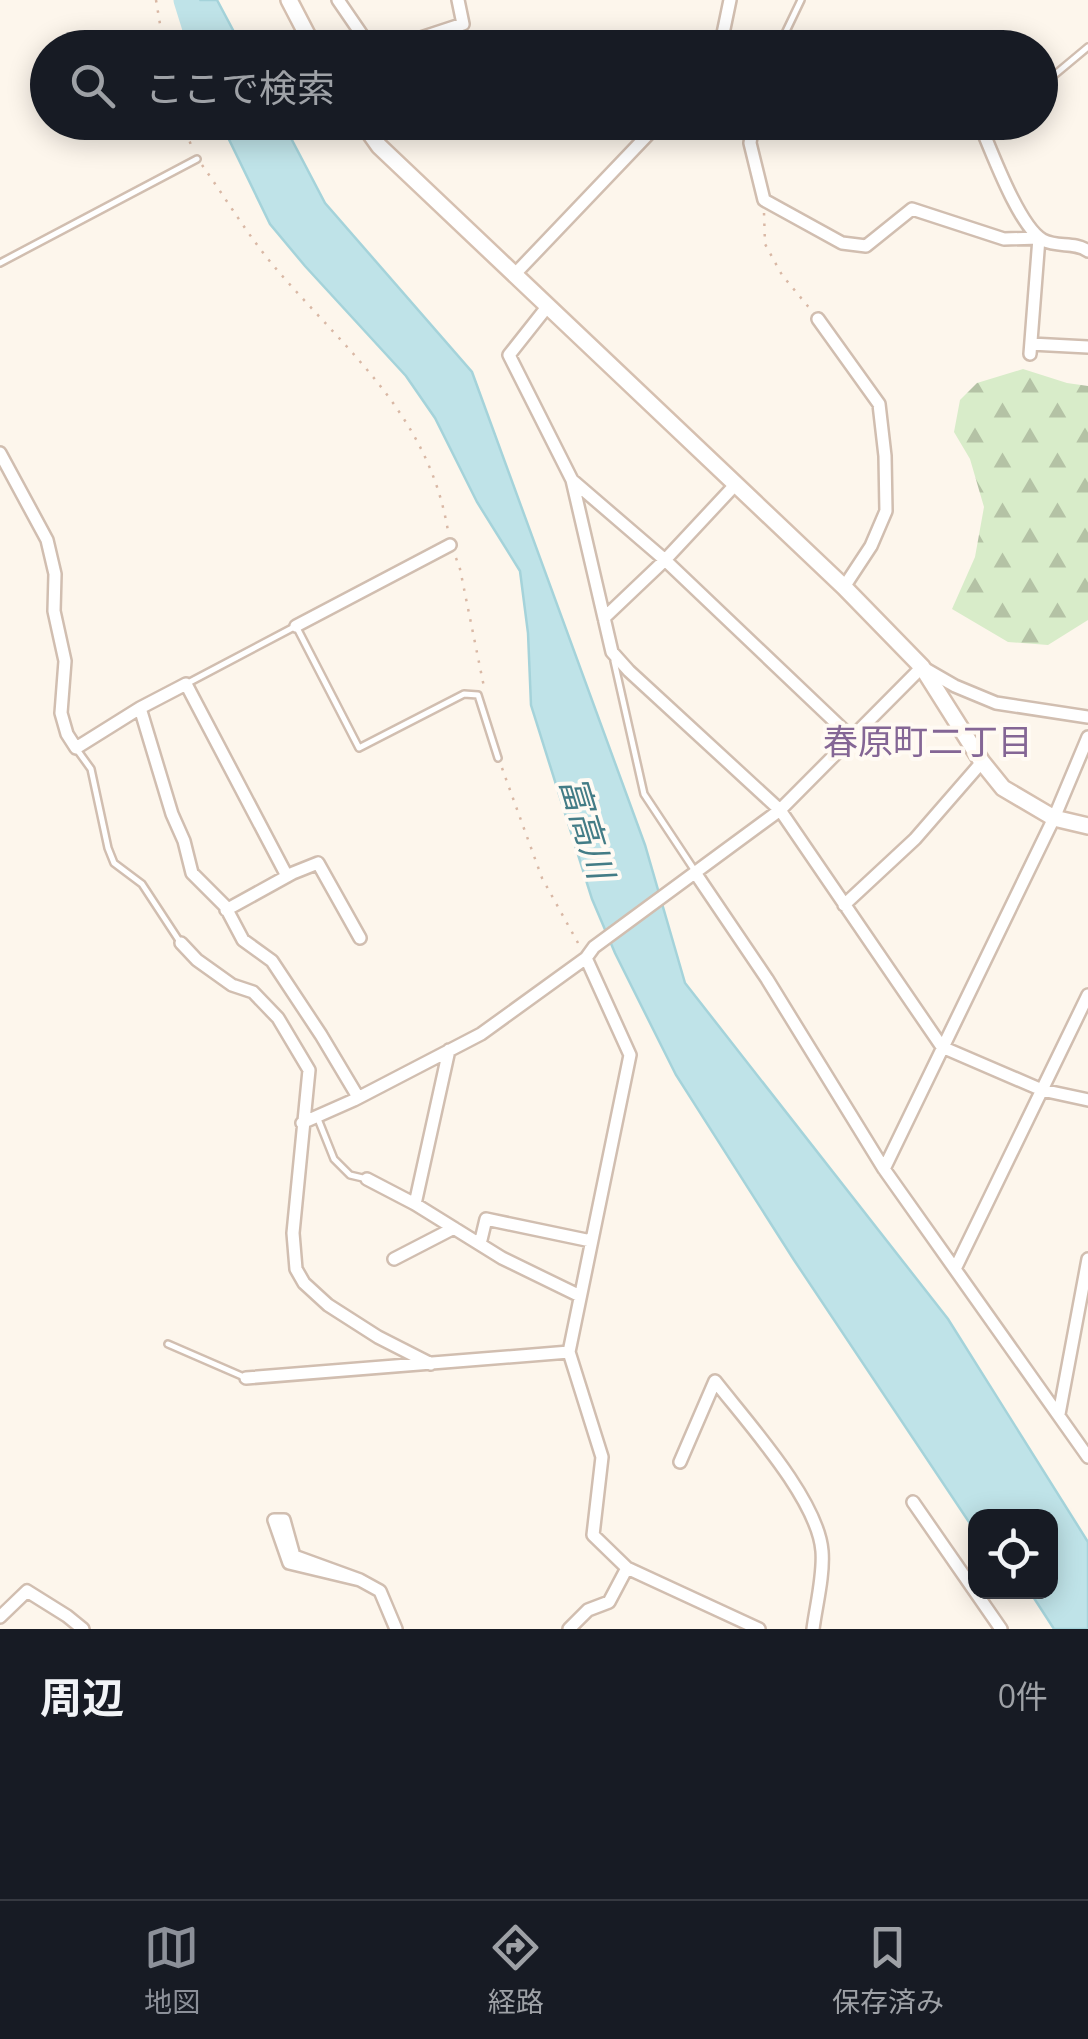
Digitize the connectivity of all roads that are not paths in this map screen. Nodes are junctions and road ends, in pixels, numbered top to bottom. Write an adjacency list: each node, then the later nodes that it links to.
1 (289, 0): 6 (street)
2 (338, 0): 7 (street)
3 (458, 0): 8 (street)
4 (730, 0): 9 (street)
5 (801, 0): 10 (lane)
6 (305, 30)
7 (359, 30)
8 (444, 30)
9 (724, 30)
10 (787, 30)
11 (1088, 47): 12 (lane)
12 (1058, 72)
13 (375, 140): 21 (street)
14 (643, 140): 21 (street)
15 (750, 140): 18 (street)
16 (987, 140): 18 (street)
17 (197, 159): 20 (lane)
18 (1040, 238): 19 (street); 24 (street)
19 (1088, 251)
20 (0, 264)
21 (514, 275): 22 (street)
22 (547, 307): 26 (street); 27 (street)
23 (818, 319): 30 (street)
24 (1088, 347)
25 (0, 453): 40 (street)
26 (572, 480): 29 (street); 31 (street)
27 (735, 485): 29 (street); 30 (street)
28 (450, 545): 32 (street)
29 (664, 560): 31 (street); 39 (street)
30 (844, 588): 34 (street)
31 (604, 618): 33 (street)
32 (296, 626): 35 (lane); 41 (lane)
33 (612, 652): 43 (street); 46 (lane)
34 (922, 667): 37 (street); 39 (street); 42 (street)
35 (186, 684): 36 (street); 47 (street)
36 (140, 708): 40 (street); 49 (street)
37 (1088, 718)
38 (1088, 737): 44 (street)
39 (852, 738): 43 (street)
40 (76, 748): 51 (lane)
41 (498, 758)
42 (982, 762): 44 (street); 48 (street)
43 (780, 810): 46 (street); 48 (street)
44 (1054, 818): 45 (street); 54 (street)
45 (1088, 826)
46 (696, 874): 52 (street); 61 (street)
47 (288, 876): 49 (street); 50 (street)
48 (844, 905): 54 (street)
49 (226, 910): 57 (street)
50 (360, 938)
51 (181, 943): 60 (street)
52 (590, 952): 55 (street); 65 (street)
53 (1088, 994): 56 (street)
54 (942, 1047): 56 (street); 61 (street)
55 (450, 1050): 57 (street); 63 (street)
56 (1042, 1090): 58 (street); 69 (street)
57 (358, 1097): 59 (street)
58 (1088, 1100)
59 (317, 1116): 60 (street); 62 (lane)
60 (302, 1123): 73 (street)
61 (884, 1168): 69 (street)
62 (367, 1178): 63 (street)
63 (415, 1204): 64 (street)
64 (454, 1228): 66 (street); 67 (street)
65 (591, 1241): 66 (street); 70 (street)
66 (480, 1244): 70 (street)
67 (394, 1259)
68 (1088, 1261): 75 (street)
69 (956, 1268): 75 (street)
70 (580, 1296): 72 (street)
71 (168, 1344): 74 (lane)
72 (569, 1352): 73 (street); 80 (street)
73 (431, 1364): 74 (street)
74 (246, 1378)
75 (1059, 1414): 76 (street)
76 (1088, 1457)
77 (680, 1462): 86 (street)
78 (913, 1502): 87 (street)
79 (284, 1520): 83 (street)
80 (627, 1568): 84 (street); 85 (street)
81 (0, 1617): 82 (street)
82 (83, 1629)
83 (396, 1629)
84 (569, 1629)
85 (759, 1629)
86 (813, 1629)
87 (1001, 1629)

